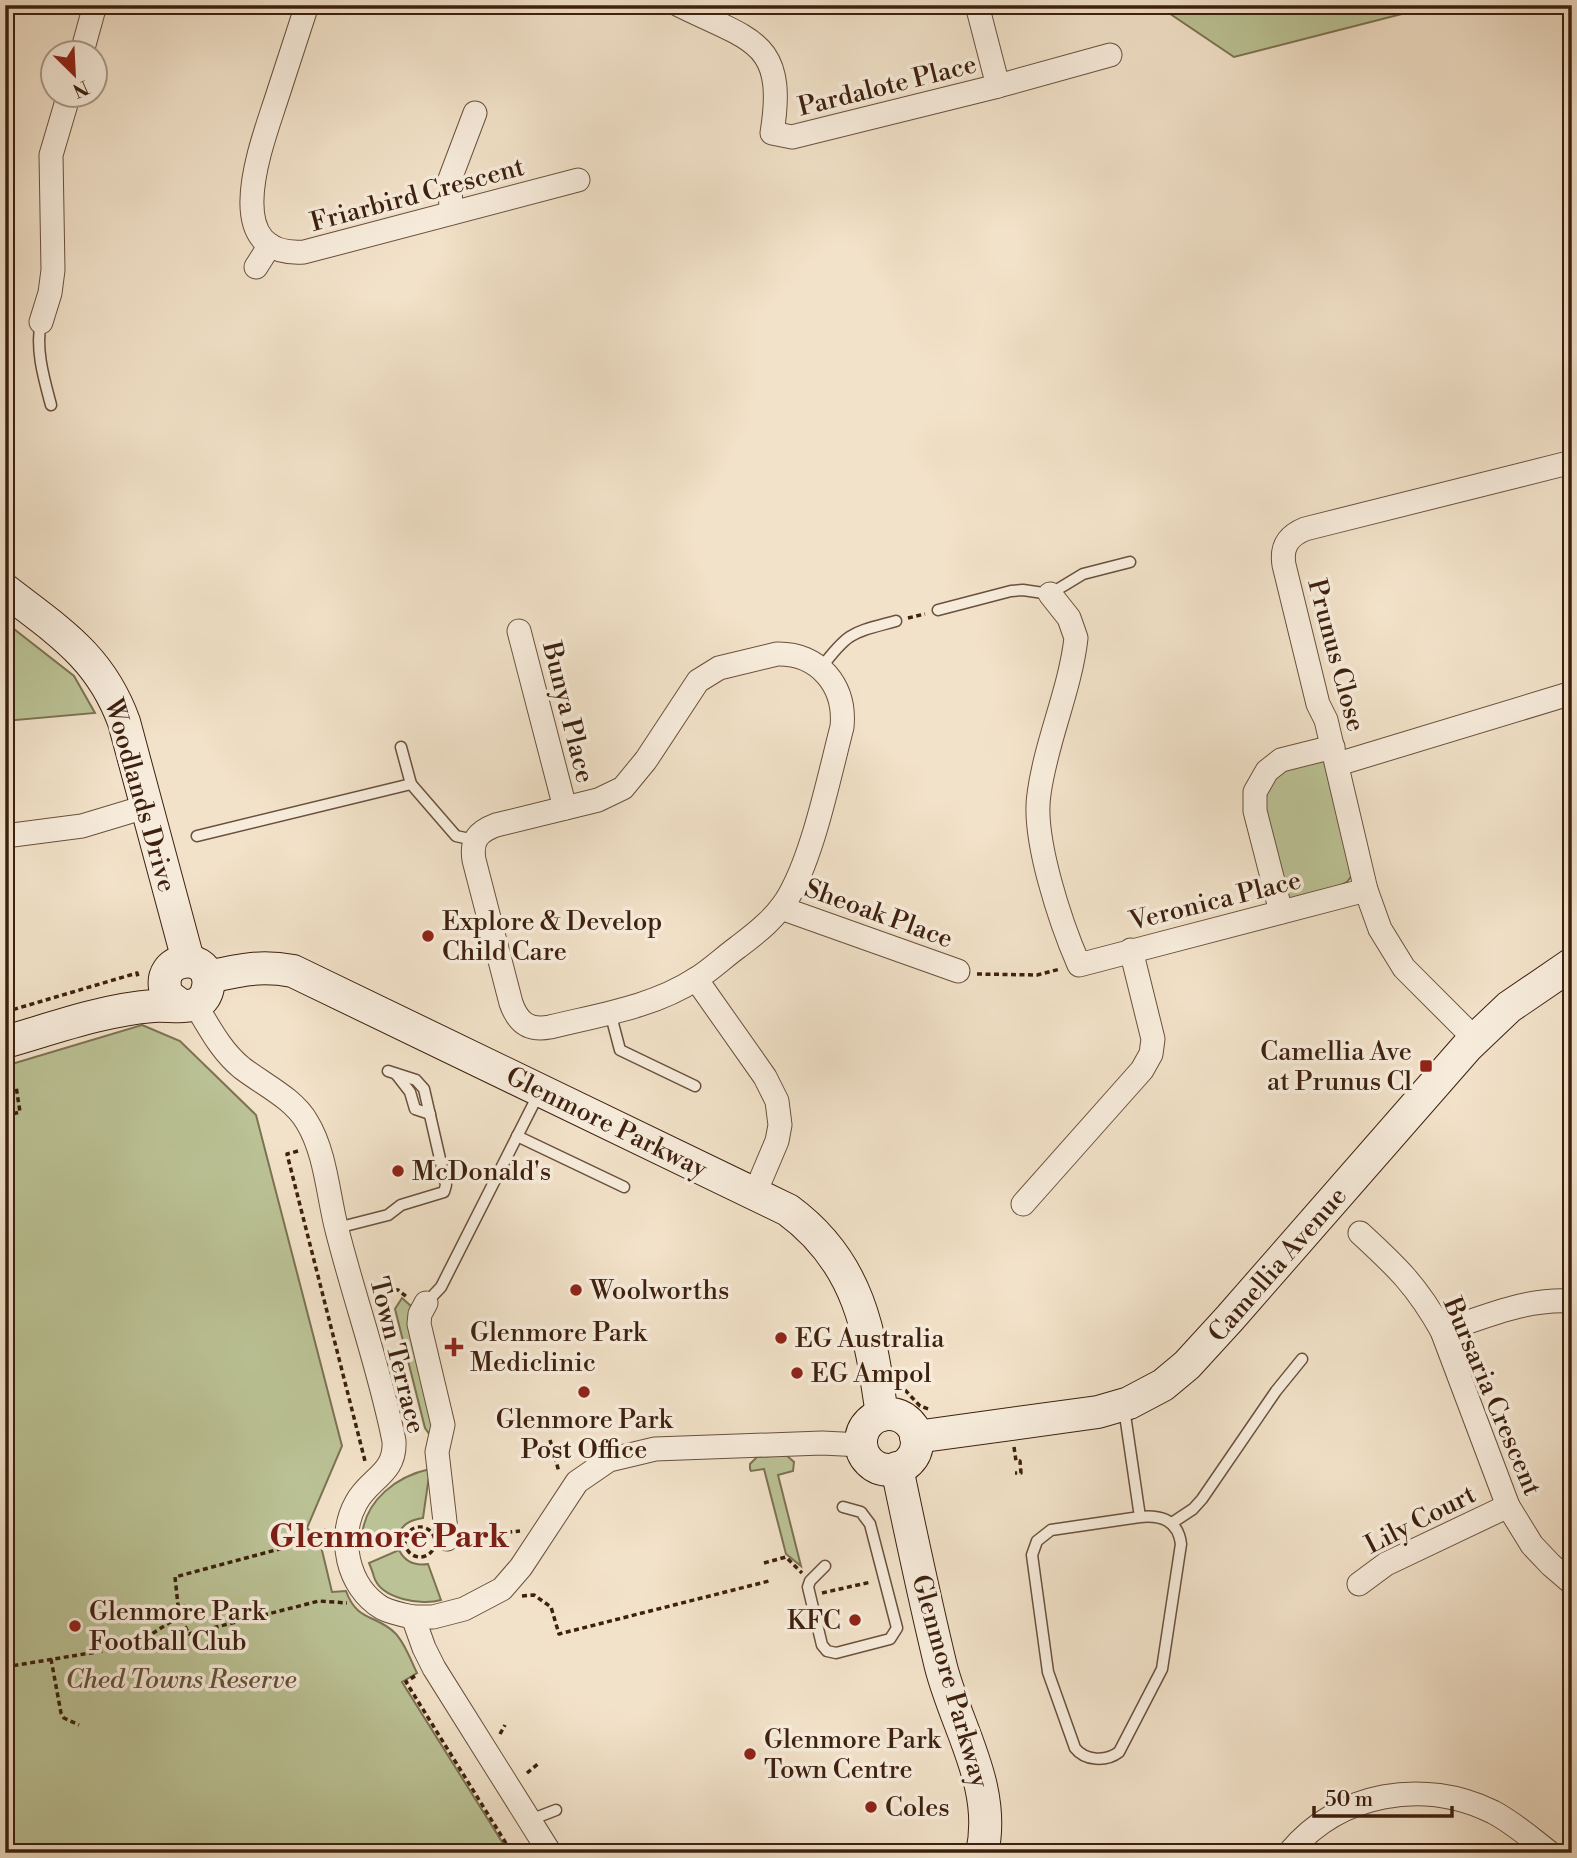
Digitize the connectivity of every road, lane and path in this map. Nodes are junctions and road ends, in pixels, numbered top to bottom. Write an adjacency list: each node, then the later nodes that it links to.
1 (95, 5): 6 (street)
2 (307, 5): 13 (street)
3 (678, 5): 5 (street, Pardalote Place)
4 (977, 5): 8 (street)
5 (714, 13): 8 (street, Pardalote Place)
6 (86, 38)
7 (1110, 55): 8 (street, Pardalote Place)
8 (998, 86)
9 (65, 108): 15 (street)
10 (475, 114): 12 (street)
11 (578, 180): 12 (street, Friarbird Crescent)
12 (451, 214): 13 (street, Friarbird Crescent)
13 (270, 245): 14 (street)
14 (256, 267)
15 (41, 322): 16 (lane)
16 (51, 405)
17 (1572, 462): 27 (street, Prunus Close)
18 (1130, 562): 20 (lane)
19 (5, 590): 29 (main road, Woodlands Drive)
20 (1050, 594): 21 (lane); 39 (street)
21 (938, 610): 22 (path)
22 (896, 621): 24 (lane)
23 (519, 631): 30 (street, Bunya Place)
24 (821, 668): 30 (street); 35 (street)
25 (1572, 693): 27 (street)
26 (401, 747): 28 (lane)
27 (1335, 755): 34 (street, Prunus Close); 36 (street)
28 (411, 783): 32 (lane); 33 (lane)
29 (145, 807): 31 (street); 42 (main road, Woodlands Drive)
30 (565, 808): 33 (street)
31 (5, 836)
32 (197, 836)
33 (474, 840): 44 (street)
34 (1366, 890): 36 (street, Veronica Place); 46 (street, Prunus Close)
35 (781, 908): 40 (street, Sheoak Place); 41 (street)
36 (1281, 912): 37 (street, Veronica Place)
37 (1131, 950): 39 (street, Veronica Place); 57 (street)
38 (1572, 964): 46 (main road, Camellia Avenue)
39 (1079, 965): 40 (path)
40 (958, 971)
41 (695, 979): 44 (street); 56 (street)
42 (179, 983): 43 (path); 45 (main road, Glenmore Parkway); 47 (main road, Glenmore Parkway); 51 (main road, Glenmore Parkway); 58 (street, Town Terrace)
43 (5, 1012)
44 (610, 1012): 50 (lane)
45 (5, 1027)
46 (1475, 1039): 66 (main road, Camellia Avenue)
47 (5, 1042)
48 (392, 1073): 58 (lane)
49 (16, 1086): 52 (path)
50 (695, 1086)
51 (540, 1090): 53 (lane); 56 (main road, Glenmore Parkway)
52 (6, 1115)
53 (517, 1136): 55 (lane); 61 (lane)
54 (303, 1150): 73 (path)
55 (624, 1187)
56 (755, 1193): 68 (main road, Glenmore Parkway)
57 (1023, 1204)
58 (337, 1228): 97 (street, Town Terrace)
59 (1360, 1233): 63 (street, Bursaria Crescent)
60 (386, 1290): 61 (path)
61 (417, 1300): 82 (street)
62 (1572, 1301): 63 (street)
63 (1442, 1331): 77 (street, Bursaria Crescent)
64 (1302, 1359): 81 (lane)
65 (905, 1390): 67 (path)
66 (1124, 1405): 69 (main road, Camellia Avenue); 79 (lane)
67 (937, 1412)
68 (882, 1415): 69 (main road); 72 (main road)
69 (916, 1437): 74 (main road)
70 (550, 1440): 76 (path)
71 (1013, 1443): 75 (path)
72 (862, 1445): 74 (main road); 97 (street)
73 (366, 1464)
74 (897, 1468): 110 (main road, Glenmore Parkway)
75 (1016, 1473)
76 (560, 1474)
77 (1508, 1506): 90 (street, Bursaria Crescent); 91 (street, Lily Court)
78 (843, 1507): 86 (lane)
79 (1140, 1517): 81 (lane); 81 (lane)
80 (328, 1522): 96 (path)
81 (1172, 1523)
82 (447, 1539)
83 (405, 1543): 83 (path); 84 (path)
84 (376, 1547)
85 (764, 1563): 87 (path)
86 (825, 1566)
87 (799, 1570)
88 (769, 1581): 93 (path)
89 (871, 1582): 92 (path)
90 (1572, 1583)
91 (1359, 1584)
92 (815, 1586)
93 (520, 1596)
94 (355, 1603): 96 (path)
95 (184, 1604): 96 (path)
96 (179, 1615): 98 (path)
97 (413, 1617): 107 (street)
98 (51, 1659): 99 (path); 101 (path)
99 (5, 1667)
100 (422, 1672): 108 (path)
101 (79, 1725)
102 (505, 1725): 103 (path)
103 (500, 1734)
104 (539, 1763): 105 (path)
105 (527, 1773)
106 (556, 1810): 107 (lane)
107 (530, 1820): 109 (street)
108 (512, 1853)
109 (550, 1853)
110 (982, 1853)
111 (1289, 1853): 112 (street)
112 (1550, 1853)

